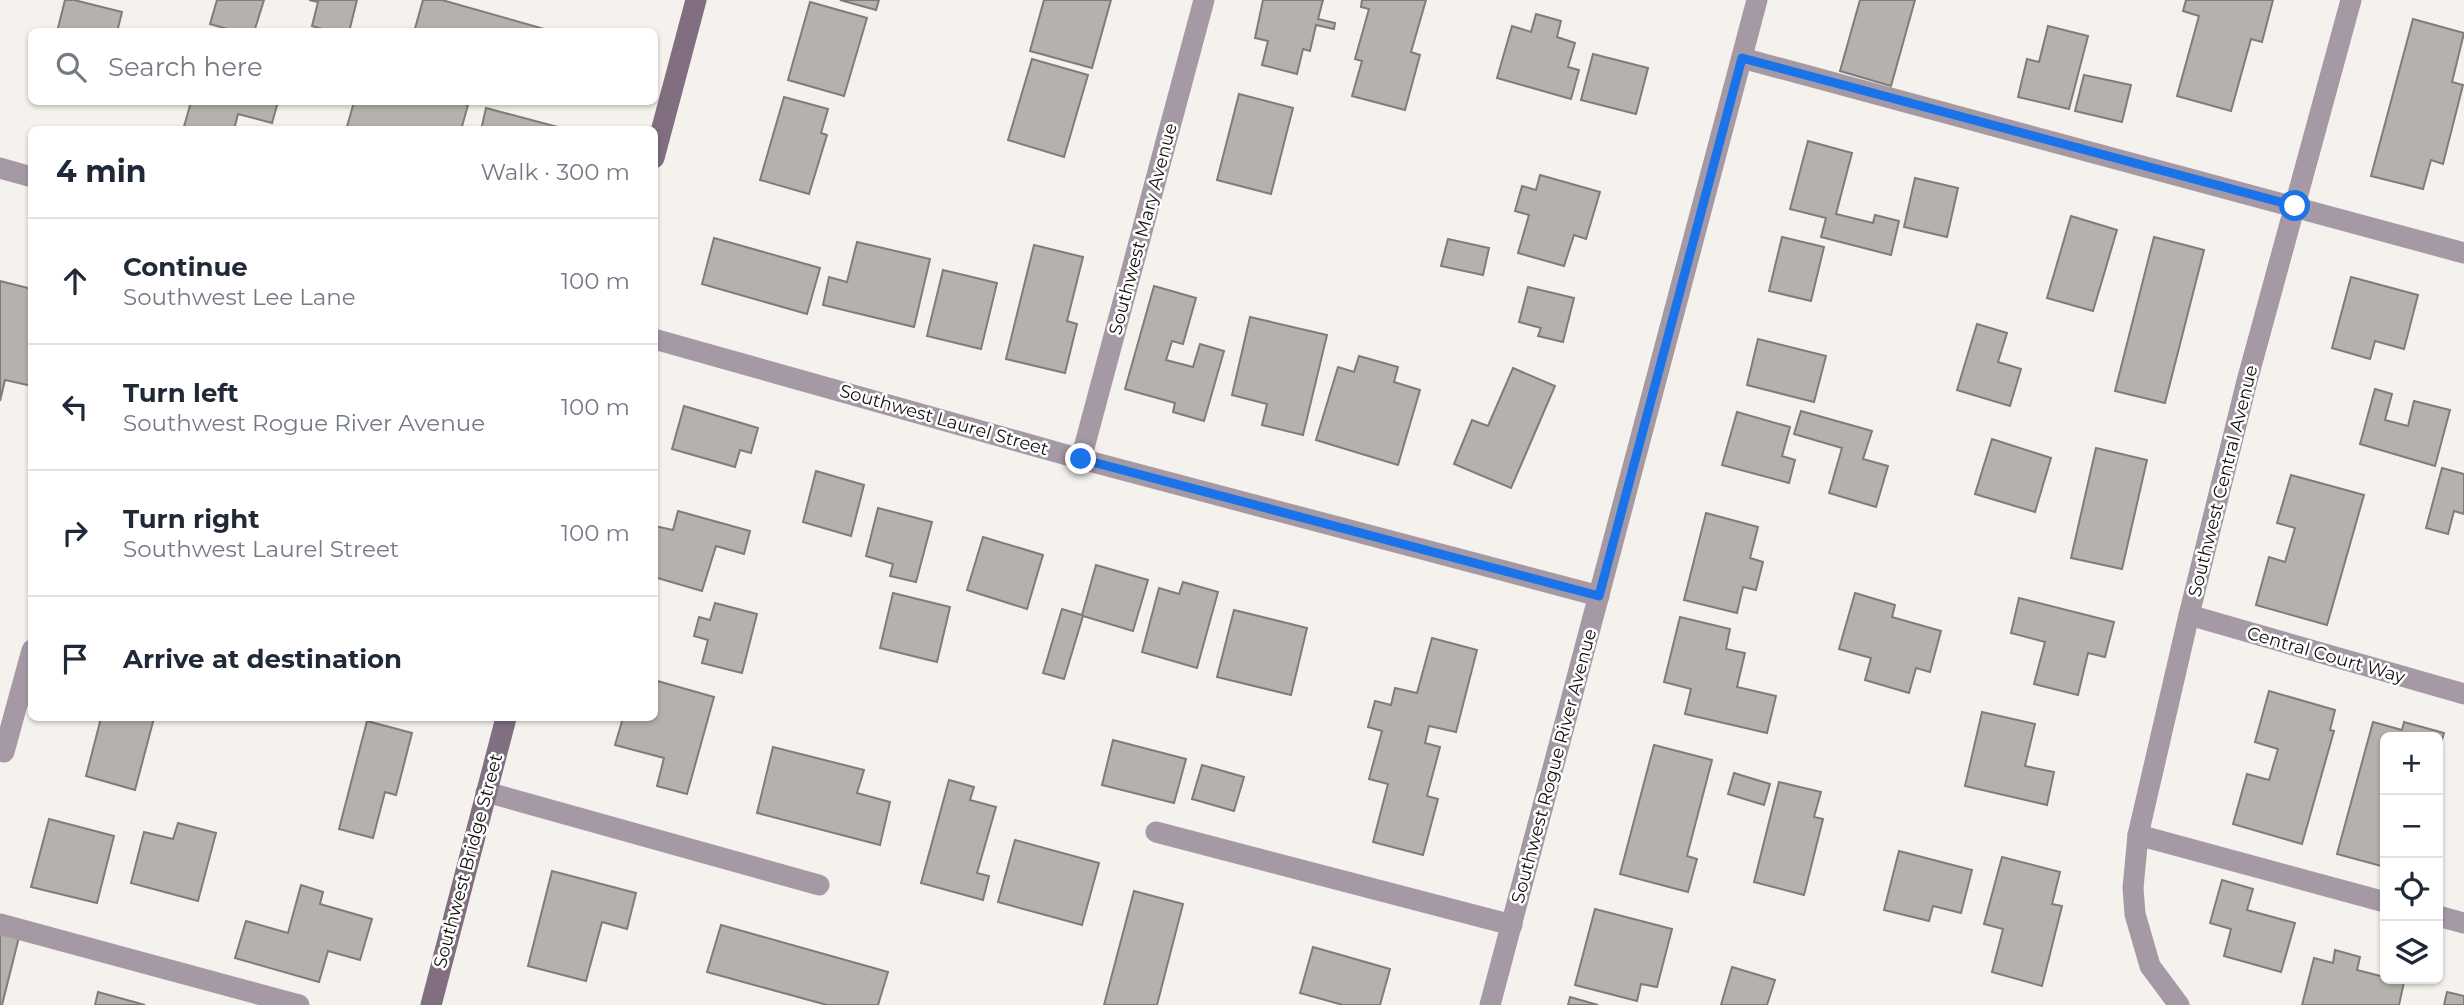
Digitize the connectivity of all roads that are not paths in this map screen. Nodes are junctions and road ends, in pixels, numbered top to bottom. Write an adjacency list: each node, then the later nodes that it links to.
1 (696, 0): 6 (street)
2 (1204, 0): 12 (street, Southwest Mary Avenue)
3 (1758, 0): 5 (street, Southwest Rogue River Avenue)
4 (2351, 0): 9 (street, Southwest Central Avenue)
5 (1742, 58): 9 (street); 13 (street, Southwest Rogue River Avenue)
6 (658, 143)
7 (0, 168): 8 (street)
8 (28, 176)
9 (2295, 206): 10 (street); 14 (street, Southwest Central Avenue)
10 (2464, 253)
11 (658, 340): 12 (street, Southwest Laurel Street)
12 (1081, 459): 13 (street, Southwest Laurel Street)
13 (1599, 596): 27 (street, Southwest Rogue River Avenue)
14 (2189, 615): 16 (street, Central Court Way); 21 (street, Southwest Central Avenue)
15 (28, 665): 18 (street)
16 (2464, 694)
17 (505, 721): 19 (street, Southwest Bridge Street)
18 (4, 752)
19 (486, 792): 22 (street); 29 (street, Southwest Bridge Street)
20 (1156, 832): 27 (street)
21 (2138, 835): 23 (street); 31 (street, Southwest Central Avenue)
22 (819, 885)
23 (2380, 901)
24 (2443, 917): 25 (street)
25 (2464, 923)
26 (1, 924): 28 (street)
27 (1512, 925): 30 (street, Southwest Rogue River Avenue)
28 (299, 1005)
29 (430, 1005)
30 (1490, 1005)
31 (2179, 1005)

